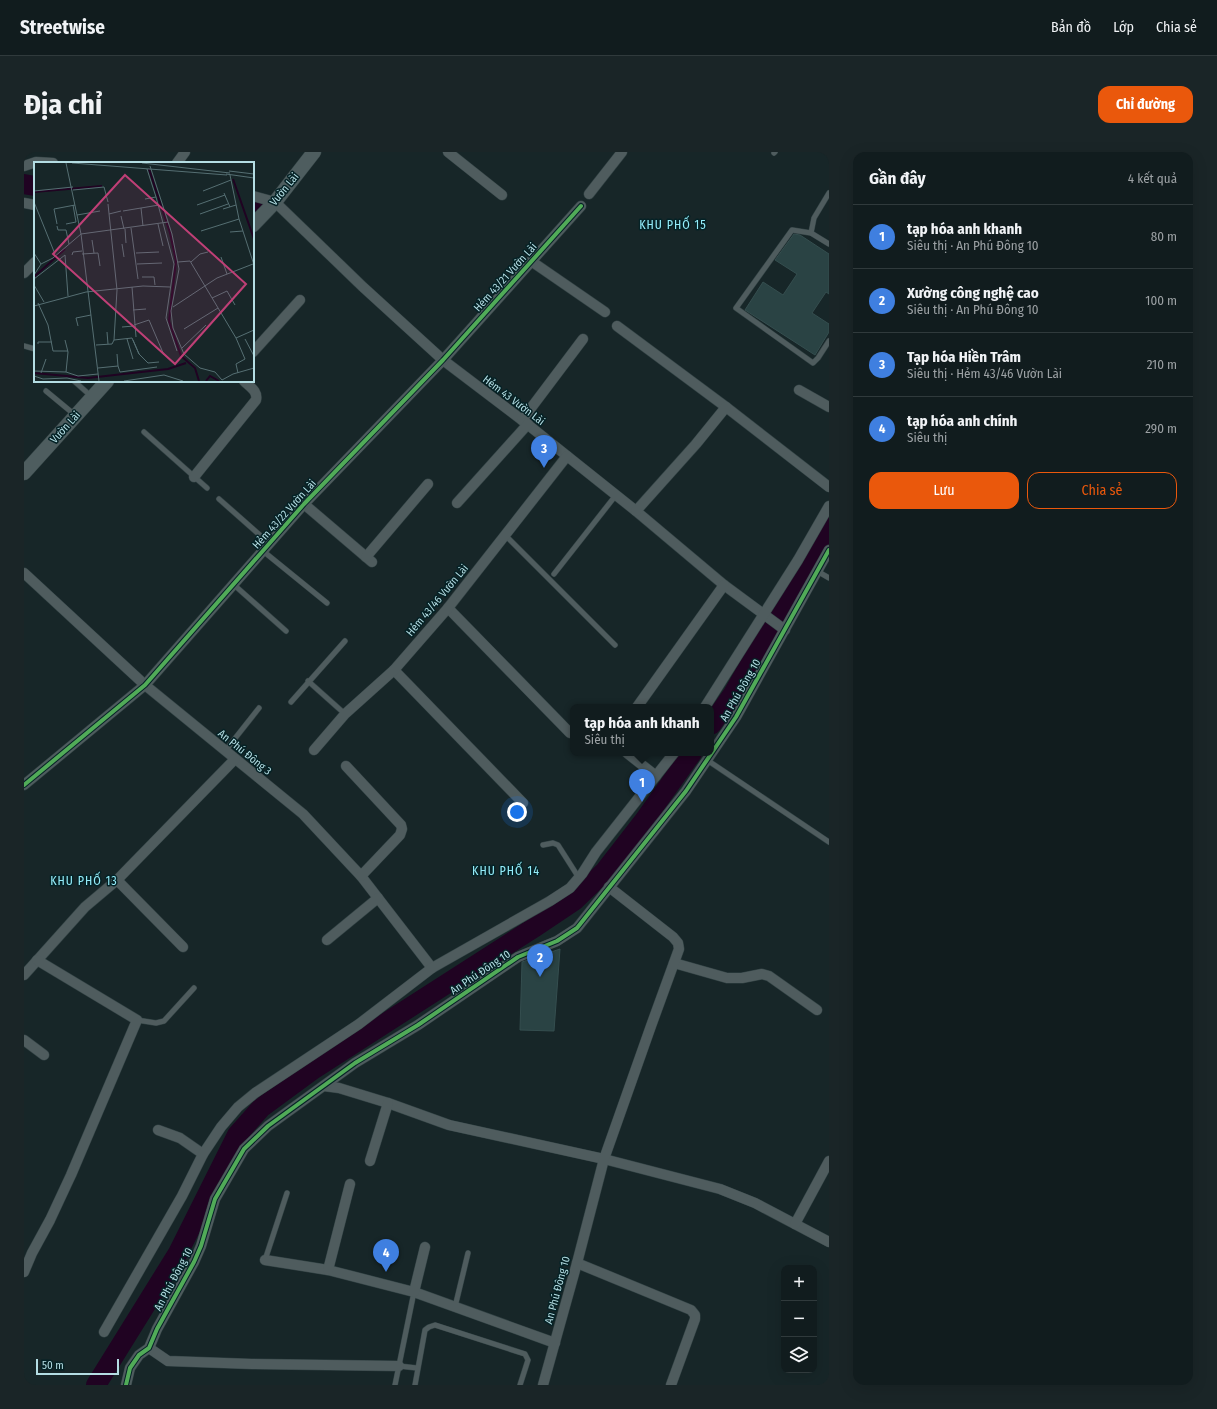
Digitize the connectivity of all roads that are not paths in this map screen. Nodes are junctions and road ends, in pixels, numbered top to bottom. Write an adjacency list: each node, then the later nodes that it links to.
1 (41, 152): 6 (street)
2 (185, 152): 7 (street)
3 (314, 152): 14 (main road, Vườn Lài)
4 (448, 152): 12 (street)
5 (622, 152): 11 (street)
6 (36, 162)
7 (178, 162)
8 (34, 163): 9 (street)
9 (24, 166)
10 (829, 193): 19 (lane)
11 (589, 194)
12 (502, 195)
13 (254, 196): 14 (street)
14 (276, 202): 18 (main road, Vườn Lài); 32 (street, Hẻm 43 Vườn Lài)
15 (24, 203): 16 (street)
16 (34, 205)
17 (580, 206): 21 (street, Hẻm 43/21 Vườn Lài)
18 (254, 224)
19 (811, 233): 20 (lane); 28 (lane)
20 (829, 244)
21 (531, 261): 25 (street); 32 (street, Hẻm 43/21 Vườn Lài)
22 (34, 263): 23 (street)
23 (24, 273)
24 (300, 300): 31 (street)
25 (605, 312)
26 (617, 326): 39 (street)
27 (583, 338): 42 (street)
28 (829, 341)
29 (24, 346): 30 (lane)
30 (34, 349)
31 (254, 351)
32 (443, 360): 42 (street, Hẻm 43 Vườn Lài); 53 (street, Hẻm 43/22 Vườn Lài)
33 (75, 382): 38 (lane)
34 (105, 382): 38 (main road, Vườn Lài)
35 (245, 382): 46 (street)
36 (799, 390): 40 (street)
37 (46, 391): 41 (lane)
38 (92, 397): 41 (main road, Vườn Lài)
39 (726, 407): 48 (street); 55 (street)
40 (829, 407)
41 (76, 415): 45 (main road, Vườn Lài)
42 (525, 422): 44 (street, Hẻm 43 Vườn Lài); 52 (street)
43 (144, 432): 46 (lane)
44 (567, 456): 50 (street, Hẻm 43 Vườn Lài); 56 (street, Hẻm 43/46 Vườn Lài)
45 (24, 473)
46 (194, 477): 49 (lane)
47 (428, 484): 53 (street)
48 (829, 487)
49 (207, 488)
50 (616, 495): 55 (street, Hẻm 43 Vườn Lài); 61 (lane)
51 (219, 499): 57 (lane)
52 (457, 503)
53 (304, 504): 57 (street, Hẻm 43/22 Vườn Lài)
54 (829, 506): 67 (street)
55 (636, 511): 64 (street, Hẻm 43 Vườn Lài)
56 (505, 535): 66 (street, Hẻm 43/46 Vườn Lài); 71 (lane)
57 (266, 547): 63 (street, Hẻm 43/22 Vườn Lài); 65 (lane)
58 (829, 551): 59 (street, An Phú Đông 10)
59 (817, 571): 62 (lane); 68 (street, An Phú Đông 10)
60 (24, 573): 74 (street, An Phú Đông 3)
61 (554, 574)
62 (829, 578)
63 (233, 584): 69 (lane); 74 (street, Hẻm 43/22 Vườn Lài)
64 (724, 585): 67 (street, Hẻm 43 Vườn Lài); 76 (street)
65 (328, 603)
66 (448, 608): 72 (street, Hẻm 43/46 Vườn Lài); 80 (street)
67 (766, 616): 68 (street, Hẻm 43 Vườn Lài); 77 (street)
68 (784, 629): 82 (street, An Phú Đông 10)
69 (286, 631)
70 (345, 641): 73 (lane)
71 (615, 646)
72 (394, 670): 79 (street, Hẻm 43/46 Vườn Lài); 92 (street)
73 (308, 681): 75 (lane); 79 (lane)
74 (145, 685): 83 (street, An Phú Đông 3); 91 (street, Hẻm 43/22 Vườn Lài)
75 (290, 702)
76 (639, 704)
77 (707, 704)
78 (259, 708): 83 (lane)
79 (345, 714): 81 (street, Hẻm 43/46 Vườn Lài)
80 (570, 733)
81 (314, 750)
82 (714, 750)
83 (225, 751): 87 (street, An Phú Đông 3)
84 (631, 756): 90 (street)
85 (672, 756): 90 (street)
86 (710, 756): 88 (street, An Phú Đông 10)
87 (235, 759): 95 (street, An Phú Đông 3); 97 (street)
88 (707, 760): 93 (lane); 98 (street, An Phú Đông 10)
89 (346, 766): 95 (street)
90 (656, 776): 96 (street)
91 (24, 785)
92 (523, 803)
93 (829, 842)
94 (543, 845): 96 (lane)
95 (361, 876): 99 (street, An Phú Đông 3)
96 (580, 878): 104 (street)
97 (117, 880): 101 (street); 103 (street)
98 (610, 887): 102 (street, An Phú Đông 10); 110 (street, An Phú Đông 10)
99 (378, 898): 100 (street); 104 (street, An Phú Đông 3)
100 (327, 940)
101 (183, 947)
102 (674, 963): 106 (street); 114 (street, An Phú Đông 10)
103 (29, 966): 107 (street)
104 (432, 968): 113 (street)
105 (194, 988): 107 (lane)
106 (817, 1010)
107 (137, 1020): 124 (street)
108 (24, 1040): 109 (street)
109 (44, 1055)
110 (324, 1086): 111 (street); 132 (street, An Phú Đông 10)
111 (388, 1103): 114 (street); 115 (street)
112 (158, 1130): 113 (street)
113 (203, 1154): 130 (street)
114 (604, 1159): 119 (street); 125 (street, An Phú Đông 10)
115 (370, 1161)
116 (829, 1161): 119 (street)
117 (350, 1184): 126 (street)
118 (287, 1193): 123 (lane)
119 (795, 1224): 120 (street)
120 (829, 1242)
121 (425, 1248): 128 (street)
122 (468, 1253): 129 (lane)
123 (265, 1260): 126 (street)
124 (26, 1261): 127 (street)
125 (577, 1263): 131 (street, An Phú Đông 10); 140 (street)
126 (328, 1270): 128 (street)
127 (24, 1272)
128 (414, 1292): 129 (street); 133 (lane)
129 (454, 1307): 131 (street)
130 (104, 1332)
131 (555, 1343): 139 (street, An Phú Đông 10)
132 (149, 1348): 133 (street); 135 (street, An Phú Đông 10)
133 (399, 1366): 134 (lane); 136 (lane)
134 (418, 1368): 137 (lane); 138 (lane)
135 (126, 1385)
136 (395, 1385)
137 (415, 1385)
138 (520, 1385)
139 (542, 1385)
140 (671, 1385)

